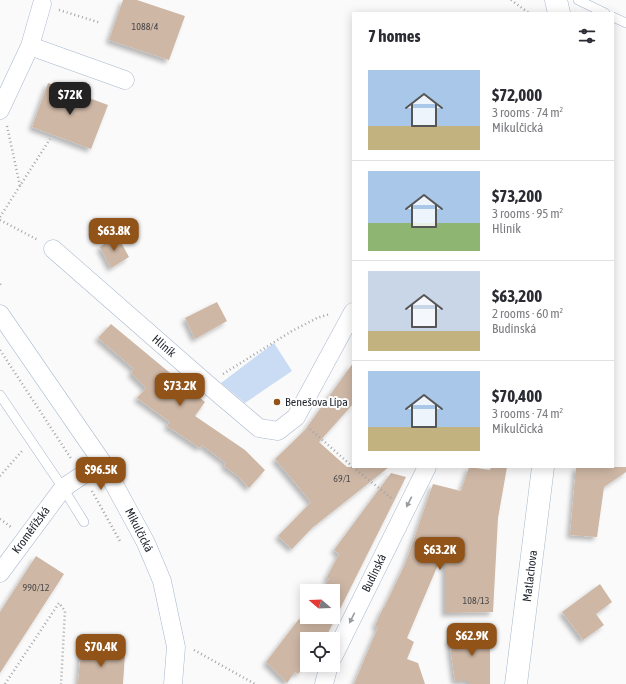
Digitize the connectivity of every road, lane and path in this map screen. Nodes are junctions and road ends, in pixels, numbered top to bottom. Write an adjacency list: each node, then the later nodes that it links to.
1 (511, 0): 7 (path)
2 (556, 0): 8 (street)
3 (578, 0): 6 (lane)
4 (597, 0): 6 (lane)
5 (42, 4): 11 (path); 13 (street)
6 (589, 5): 9 (lane)
7 (528, 12)
8 (559, 12)
9 (603, 12)
10 (614, 17): 12 (lane)
11 (101, 23)
12 (626, 23)
13 (30, 46): 14 (street); 15 (street)
14 (125, 80)
15 (1, 107): 17 (path)
16 (50, 139): 17 (path)
17 (20, 186): 18 (path)
18 (0, 218): 19 (path)
19 (53, 249): 25 (street, Hliník)
20 (0, 284): 21 (path)
21 (2, 287)
22 (352, 313): 25 (path); 27 (street)
23 (0, 314): 29 (street, Mikulčická)
24 (0, 350): 34 (path)
25 (206, 383): 27 (street, Hliník)
26 (0, 395): 28 (lane)
27 (296, 417): 30 (path)
28 (30, 442): 35 (path); 36 (lane)
29 (102, 462): 34 (street, Kroměřížská); 47 (street, Mikulčická)
30 (352, 466)
31 (354, 468): 37 (path)
32 (426, 468): 37 (street, Budínská, one-way to 37)
33 (543, 468): 51 (street, Matlachova)
34 (81, 475): 36 (street, Kroměřížská); 39 (path)
35 (0, 476)
36 (63, 488): 38 (lane); 40 (street, Kroměřížská)
37 (406, 509): 41 (street, Budínská, one-way to 41)
38 (84, 522)
39 (120, 543)
40 (0, 573)
41 (340, 643)
42 (188, 648): 44 (path)
43 (327, 672): 50 (street)
44 (247, 680): 48 (path); 49 (path)
45 (5, 684): 46 (path)
46 (61, 684)
47 (173, 684)
48 (244, 684)
49 (255, 684)
50 (324, 684)
51 (516, 684)

